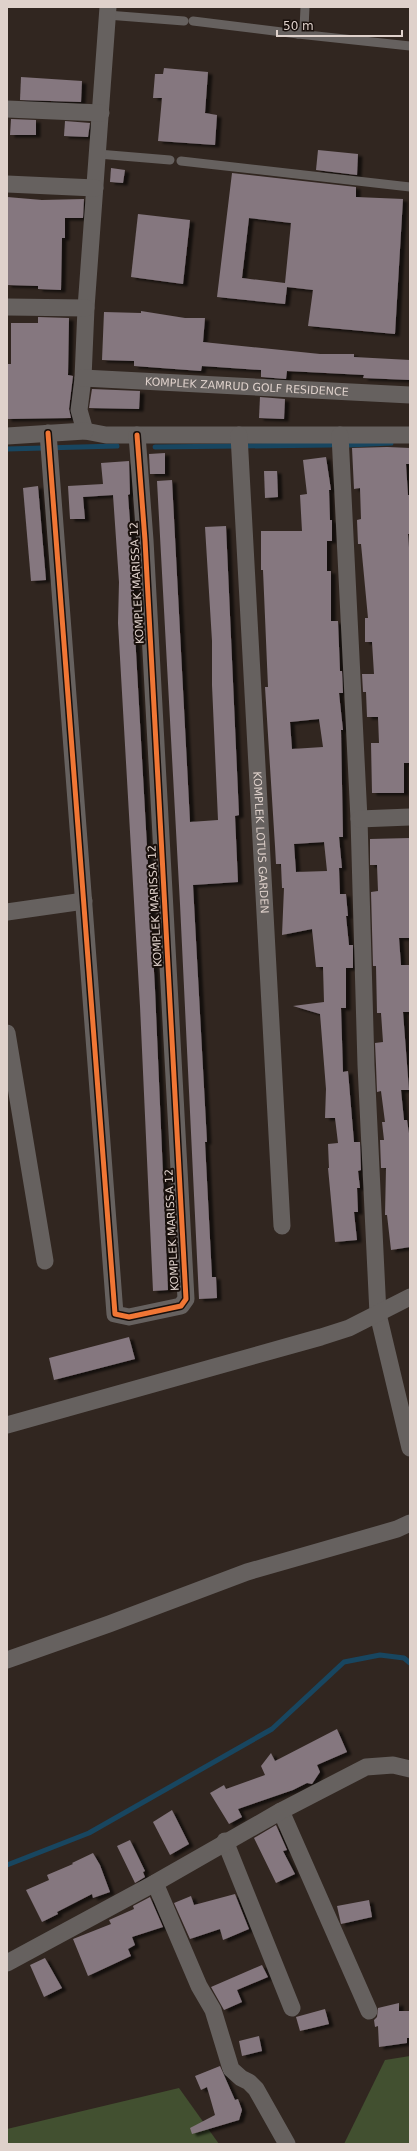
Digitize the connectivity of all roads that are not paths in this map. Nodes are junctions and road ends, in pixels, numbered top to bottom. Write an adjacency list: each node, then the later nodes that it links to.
1 (305, 7): 3 (lane)
2 (108, 11): 3 (lane); 6 (street)
3 (298, 34): 4 (lane)
4 (410, 46)
5 (7, 109): 6 (street)
6 (101, 113): 7 (street)
7 (98, 154): 8 (lane); 12 (street)
8 (170, 160)
9 (181, 160): 11 (lane)
10 (7, 184): 12 (street)
11 (410, 187)
12 (95, 188): 14 (street)
13 (7, 307): 14 (street)
14 (86, 308): 15 (street)
15 (83, 378): 16 (street, KOMPLEK ZAMRUD GOLF RESIDENCE); 17 (street)
16 (410, 396)
17 (85, 431): 18 (street); 20 (street)
18 (48, 433): 23 (street); 26 (street, KOMPLEK MARISSA 12)
19 (410, 434): 22 (street)
20 (137, 435): 21 (street); 26 (street, KOMPLEK MARISSA 12)
21 (239, 435): 22 (street); 29 (street, KOMPLEK LOTUS GARDEN)
22 (340, 435): 25 (street)
23 (7, 436)
24 (410, 817): 25 (street)
25 (360, 819): 32 (street)
26 (84, 901): 27 (street)
27 (7, 912)
28 (7, 1033): 30 (street)
29 (282, 1226)
30 (45, 1261)
31 (410, 1297): 32 (street)
32 (378, 1314): 33 (street); 34 (street)
33 (7, 1425)
34 (410, 1448)
35 (410, 1523): 36 (street)
36 (7, 1660)
37 (410, 1769): 38 (street)
38 (281, 1811): 39 (street); 43 (street)
39 (225, 1841): 40 (street); 42 (street)
40 (155, 1883): 41 (street); 44 (street)
41 (7, 1963)
42 (292, 2008)
43 (369, 2011)
44 (287, 2144)

